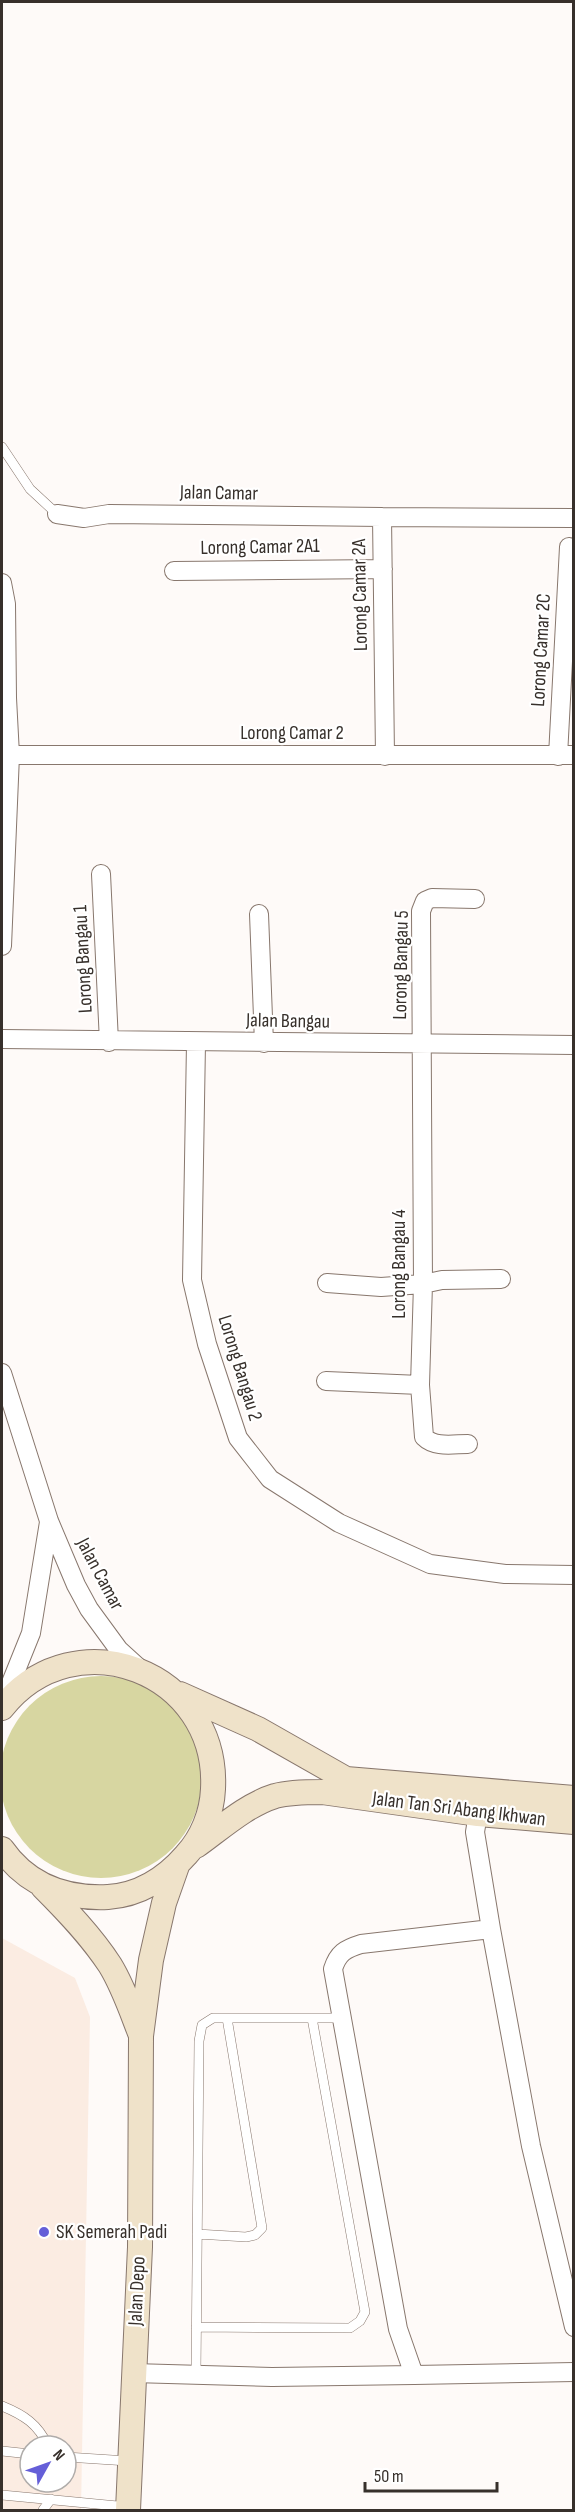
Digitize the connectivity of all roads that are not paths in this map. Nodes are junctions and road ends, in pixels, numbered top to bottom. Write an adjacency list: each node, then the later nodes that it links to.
1 (2, 447): 2 (lane)
2 (57, 514): 3 (street, Jalan Camar)
3 (382, 517): 4 (street, Lorong Camar 2A); 6 (street, Lorong Camar 2A)
4 (573, 518)
5 (568, 548): 11 (street, Lorong Camar 2C)
6 (382, 569): 7 (street, Lorong Camar 2A1); 12 (street, Lorong Camar 2A)
7 (174, 571)
8 (2, 583): 9 (street)
9 (4, 698): 10 (street)
10 (10, 754): 12 (street, Lorong Camar 2); 16 (street)
11 (566, 755): 12 (street, Lorong Camar 2)
12 (385, 756)
13 (101, 874): 18 (street, Lorong Bangau 1)
14 (475, 899): 21 (street, Lorong Bangau 5)
15 (260, 914): 20 (street)
16 (2, 946)
17 (2, 1039): 18 (street, Jalan Bangau)
18 (109, 1042): 19 (street, Jalan Bangau)
19 (196, 1043): 20 (street, Jalan Bangau); 31 (street, Lorong Bangau 2)
20 (264, 1043): 21 (street, Jalan Bangau)
21 (422, 1045): 22 (street, Jalan Bangau); 25 (street, Lorong Bangau 4)
22 (573, 1045)
23 (501, 1280): 25 (street)
24 (327, 1283): 25 (street)
25 (423, 1284): 28 (street, Lorong Bangau 4)
26 (326, 1382): 28 (street)
27 (3, 1384): 30 (street, Jalan Camar)
28 (420, 1385): 29 (street, Lorong Bangau 4)
29 (468, 1444)
30 (49, 1521): 32 (street, Jalan Camar); 34 (street, Jalan Camar)
31 (573, 1575)
32 (141, 1671): 33 (street); 34 (street)
33 (172, 1690): 35 (street); 40 (street)
34 (2, 1707)
35 (345, 1787): 36 (street, Jalan Tan Sri Abang Ikhwan); 37 (street, Jalan Tan Sri Abang Ikhwan); 40 (street)
36 (573, 1798)
37 (478, 1814): 38 (street, Jalan Tan Sri Abang Ikhwan); 42 (street)
38 (573, 1822)
39 (2, 1849): 41 (street)
40 (184, 1858): 41 (street); 46 (street)
41 (41, 1886): 46 (street)
42 (490, 1929): 45 (street); 49 (street)
43 (227, 2018): 44 (lane); 47 (lane); 47 (lane)
44 (312, 2018): 45 (lane); 48 (lane)
45 (342, 2018): 52 (street)
46 (141, 2036): 51 (street, Jalan Depo)
47 (197, 2234): 48 (lane)
48 (196, 2327): 53 (lane)
49 (573, 2327)
50 (573, 2372): 52 (street)
51 (133, 2373): 53 (street); 59 (street, Jalan Depo)
52 (414, 2374): 53 (street)
53 (196, 2375)
54 (2, 2406): 55 (lane)
55 (42, 2434)
56 (2, 2451): 57 (lane)
57 (18, 2453)
58 (78, 2458): 59 (lane)
59 (128, 2461): 62 (street, Jalan Depo)
60 (2, 2495): 61 (lane)
61 (51, 2499): 62 (lane); 63 (lane)
62 (128, 2509)
63 (43, 2511)

